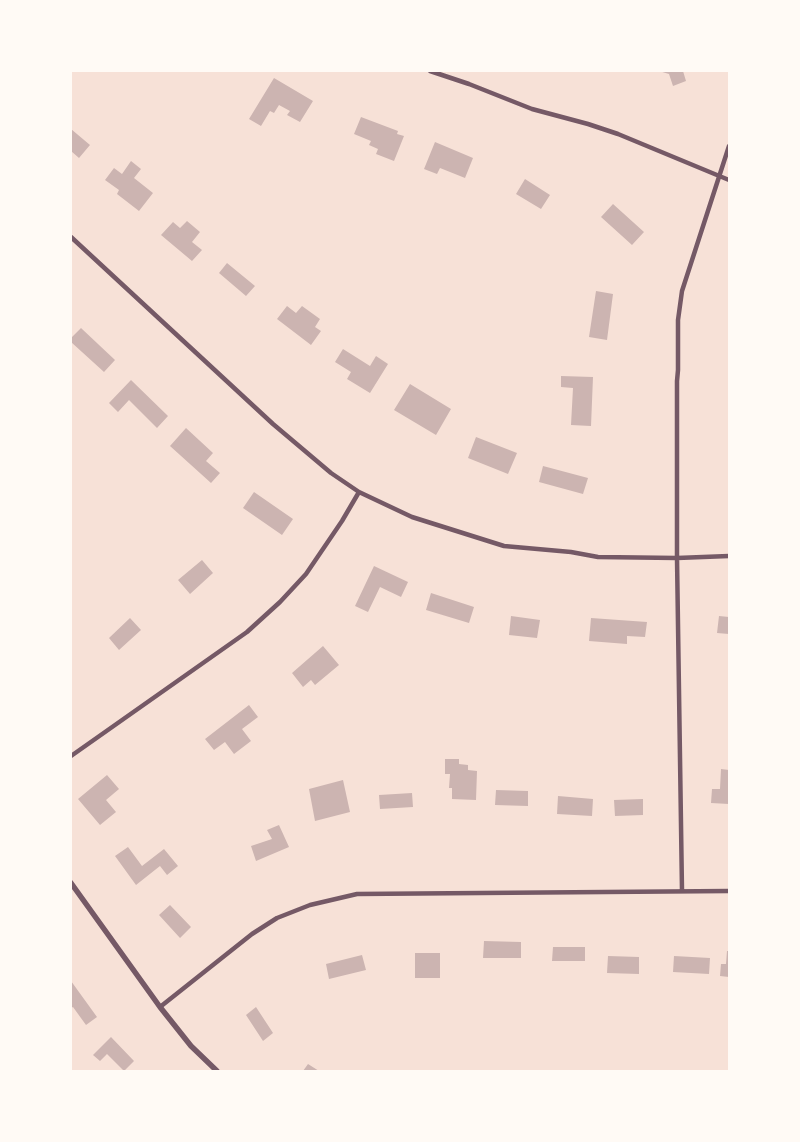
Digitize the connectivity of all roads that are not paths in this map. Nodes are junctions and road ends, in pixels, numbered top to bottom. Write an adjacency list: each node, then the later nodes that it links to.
1 (430, 71): 3 (street)
2 (729, 146): 3 (street)
3 (718, 176): 4 (street); 8 (street)
4 (729, 180)
5 (71, 237): 6 (street)
6 (359, 492): 8 (street); 9 (street)
7 (729, 556): 8 (street)
8 (677, 558): 11 (street)
9 (71, 756)
10 (71, 883): 13 (street)
11 (682, 891): 12 (street); 13 (street)
12 (729, 891)
13 (160, 1008): 14 (street)
14 (217, 1071)

